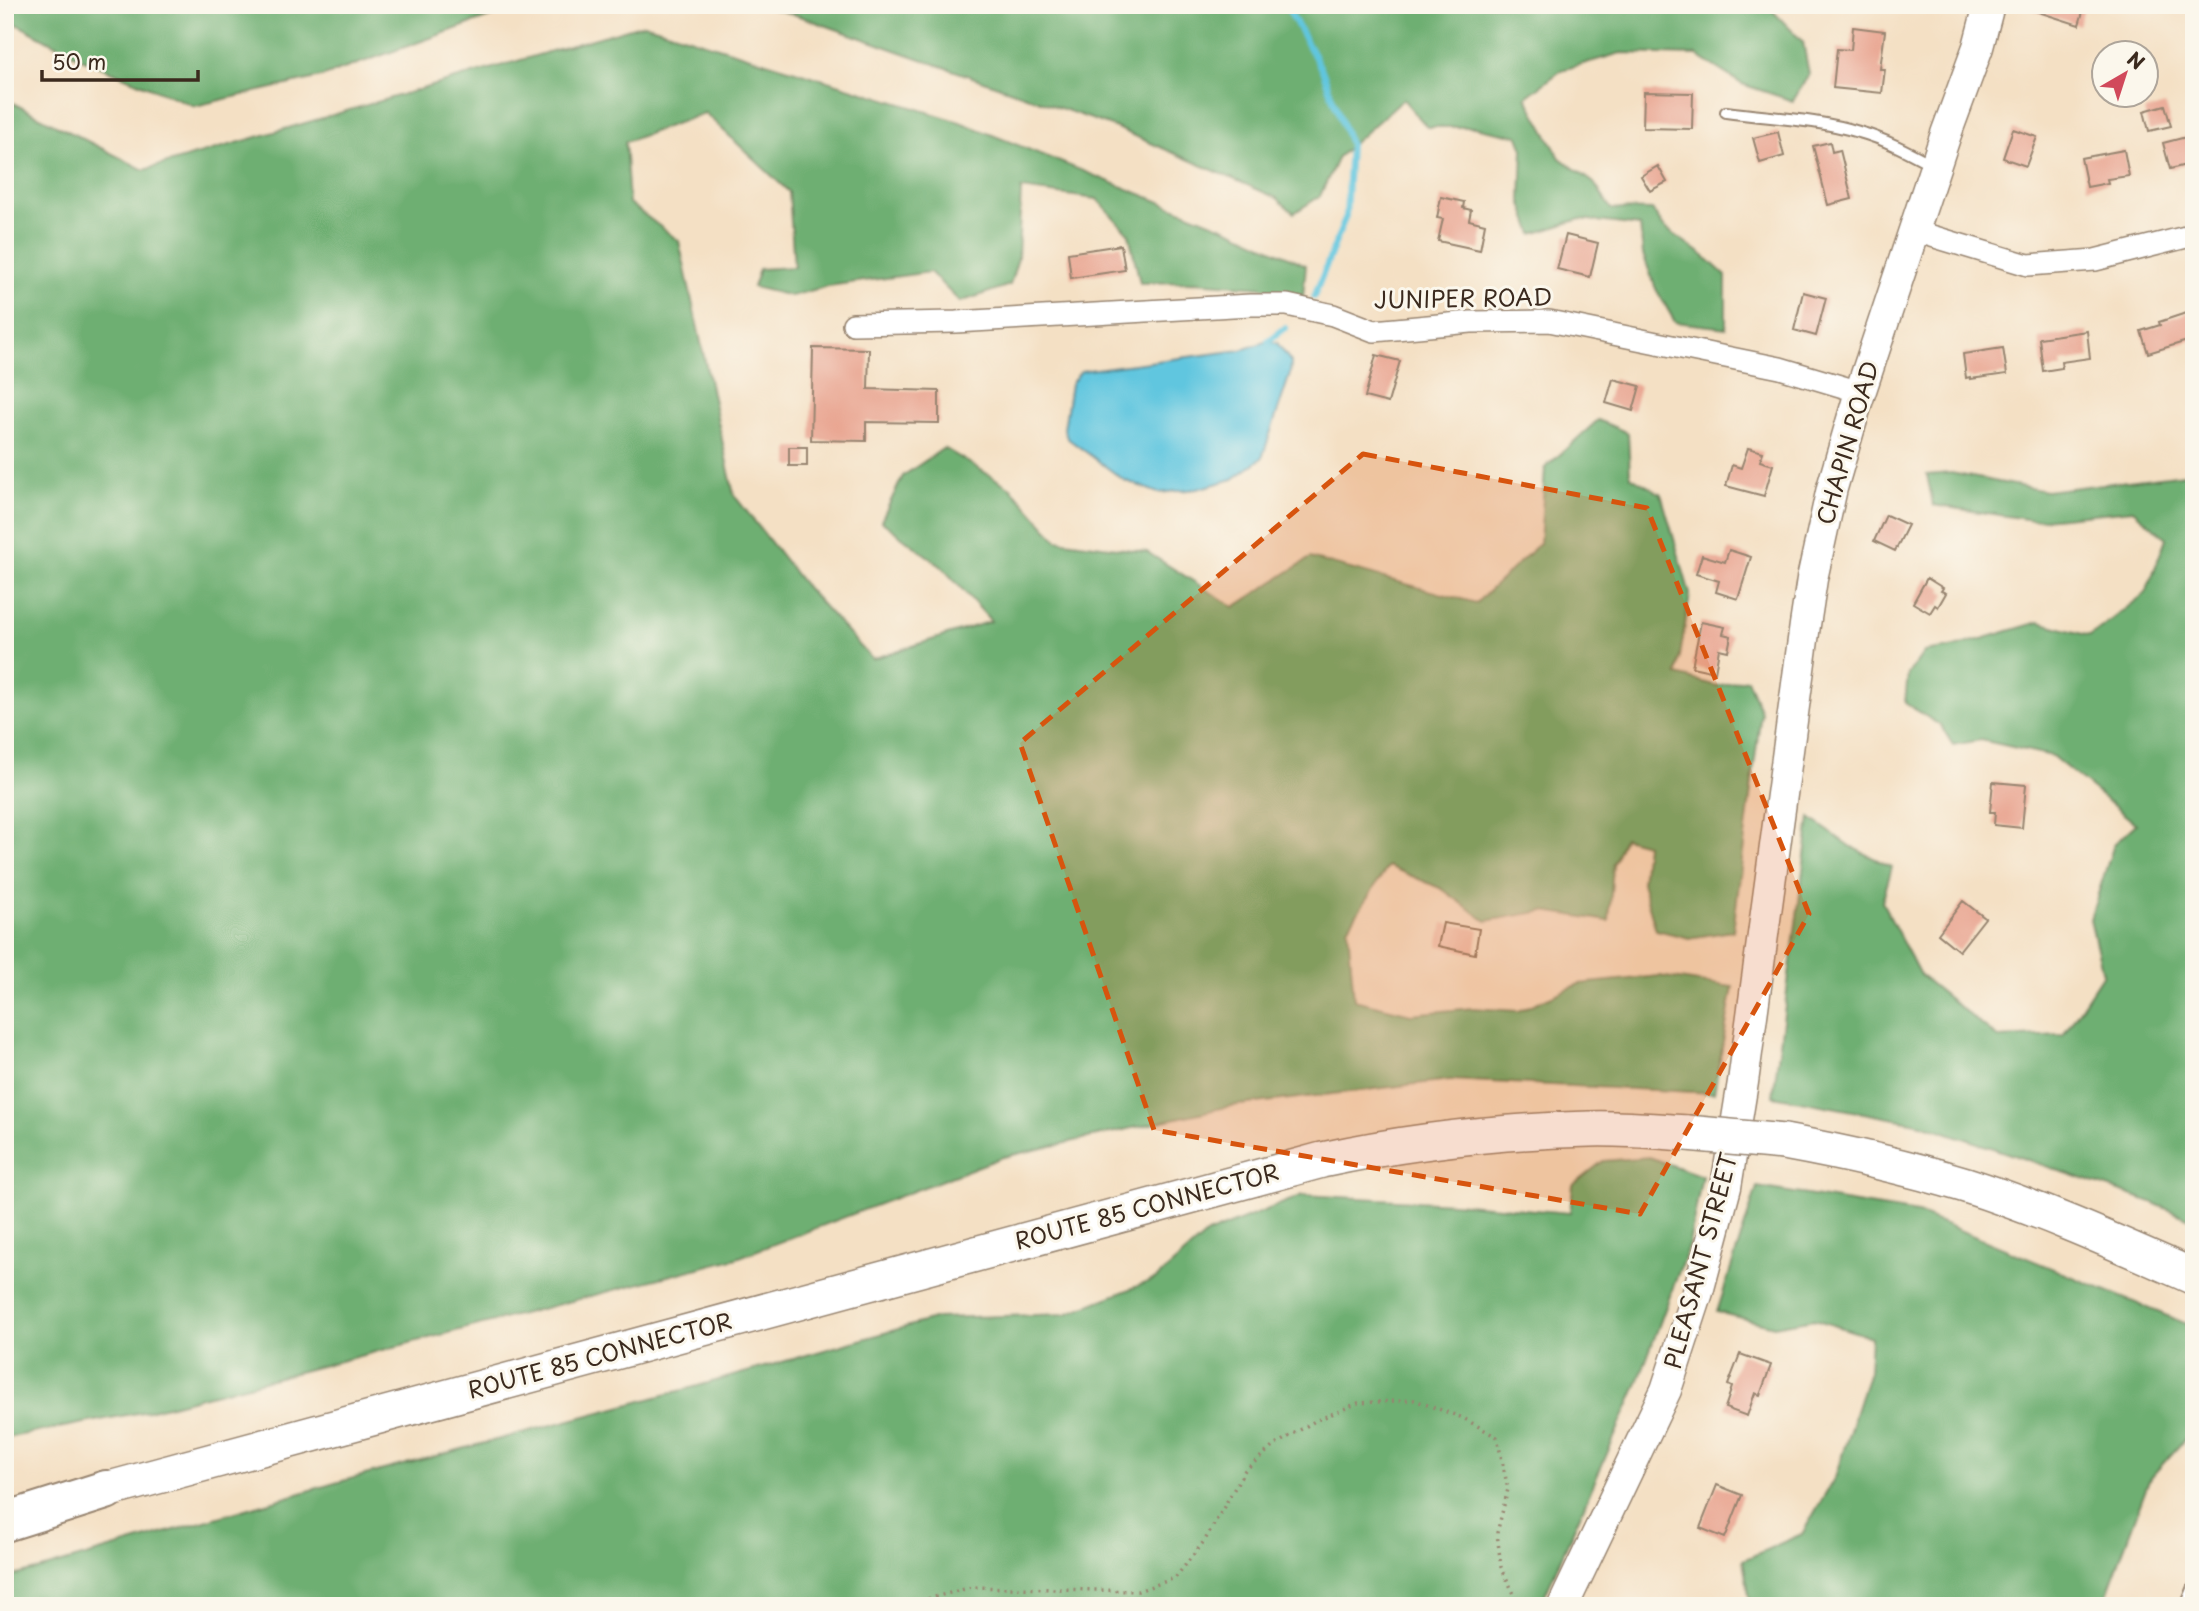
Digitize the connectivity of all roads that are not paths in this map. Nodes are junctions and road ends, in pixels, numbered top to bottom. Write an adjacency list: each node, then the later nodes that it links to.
1 (1989, 5): 3 (street, CHAPIN ROAD)
2 (1726, 112): 3 (lane)
3 (1936, 166): 4 (street, CHAPIN ROAD)
4 (1915, 231): 5 (street); 7 (street, CHAPIN ROAD)
5 (2194, 235)
6 (853, 324): 7 (street, JUNIPER ROAD)
7 (1860, 392): 8 (street, CHAPIN ROAD)
8 (1768, 896): 14 (street, PLEASANT STREET)
9 (2194, 1277): 10 (main road, ROUTE 85 CONNECTOR, bridge)
10 (106, 1490): 11 (highway, ROUTE 85 CONNECTOR); 12 (highway, ROUTE 85 CONNECTOR)
11 (5, 1505)
12 (5, 1522)
13 (2194, 1587): 15 (lane)
14 (1563, 1606)
15 (2186, 1606)

